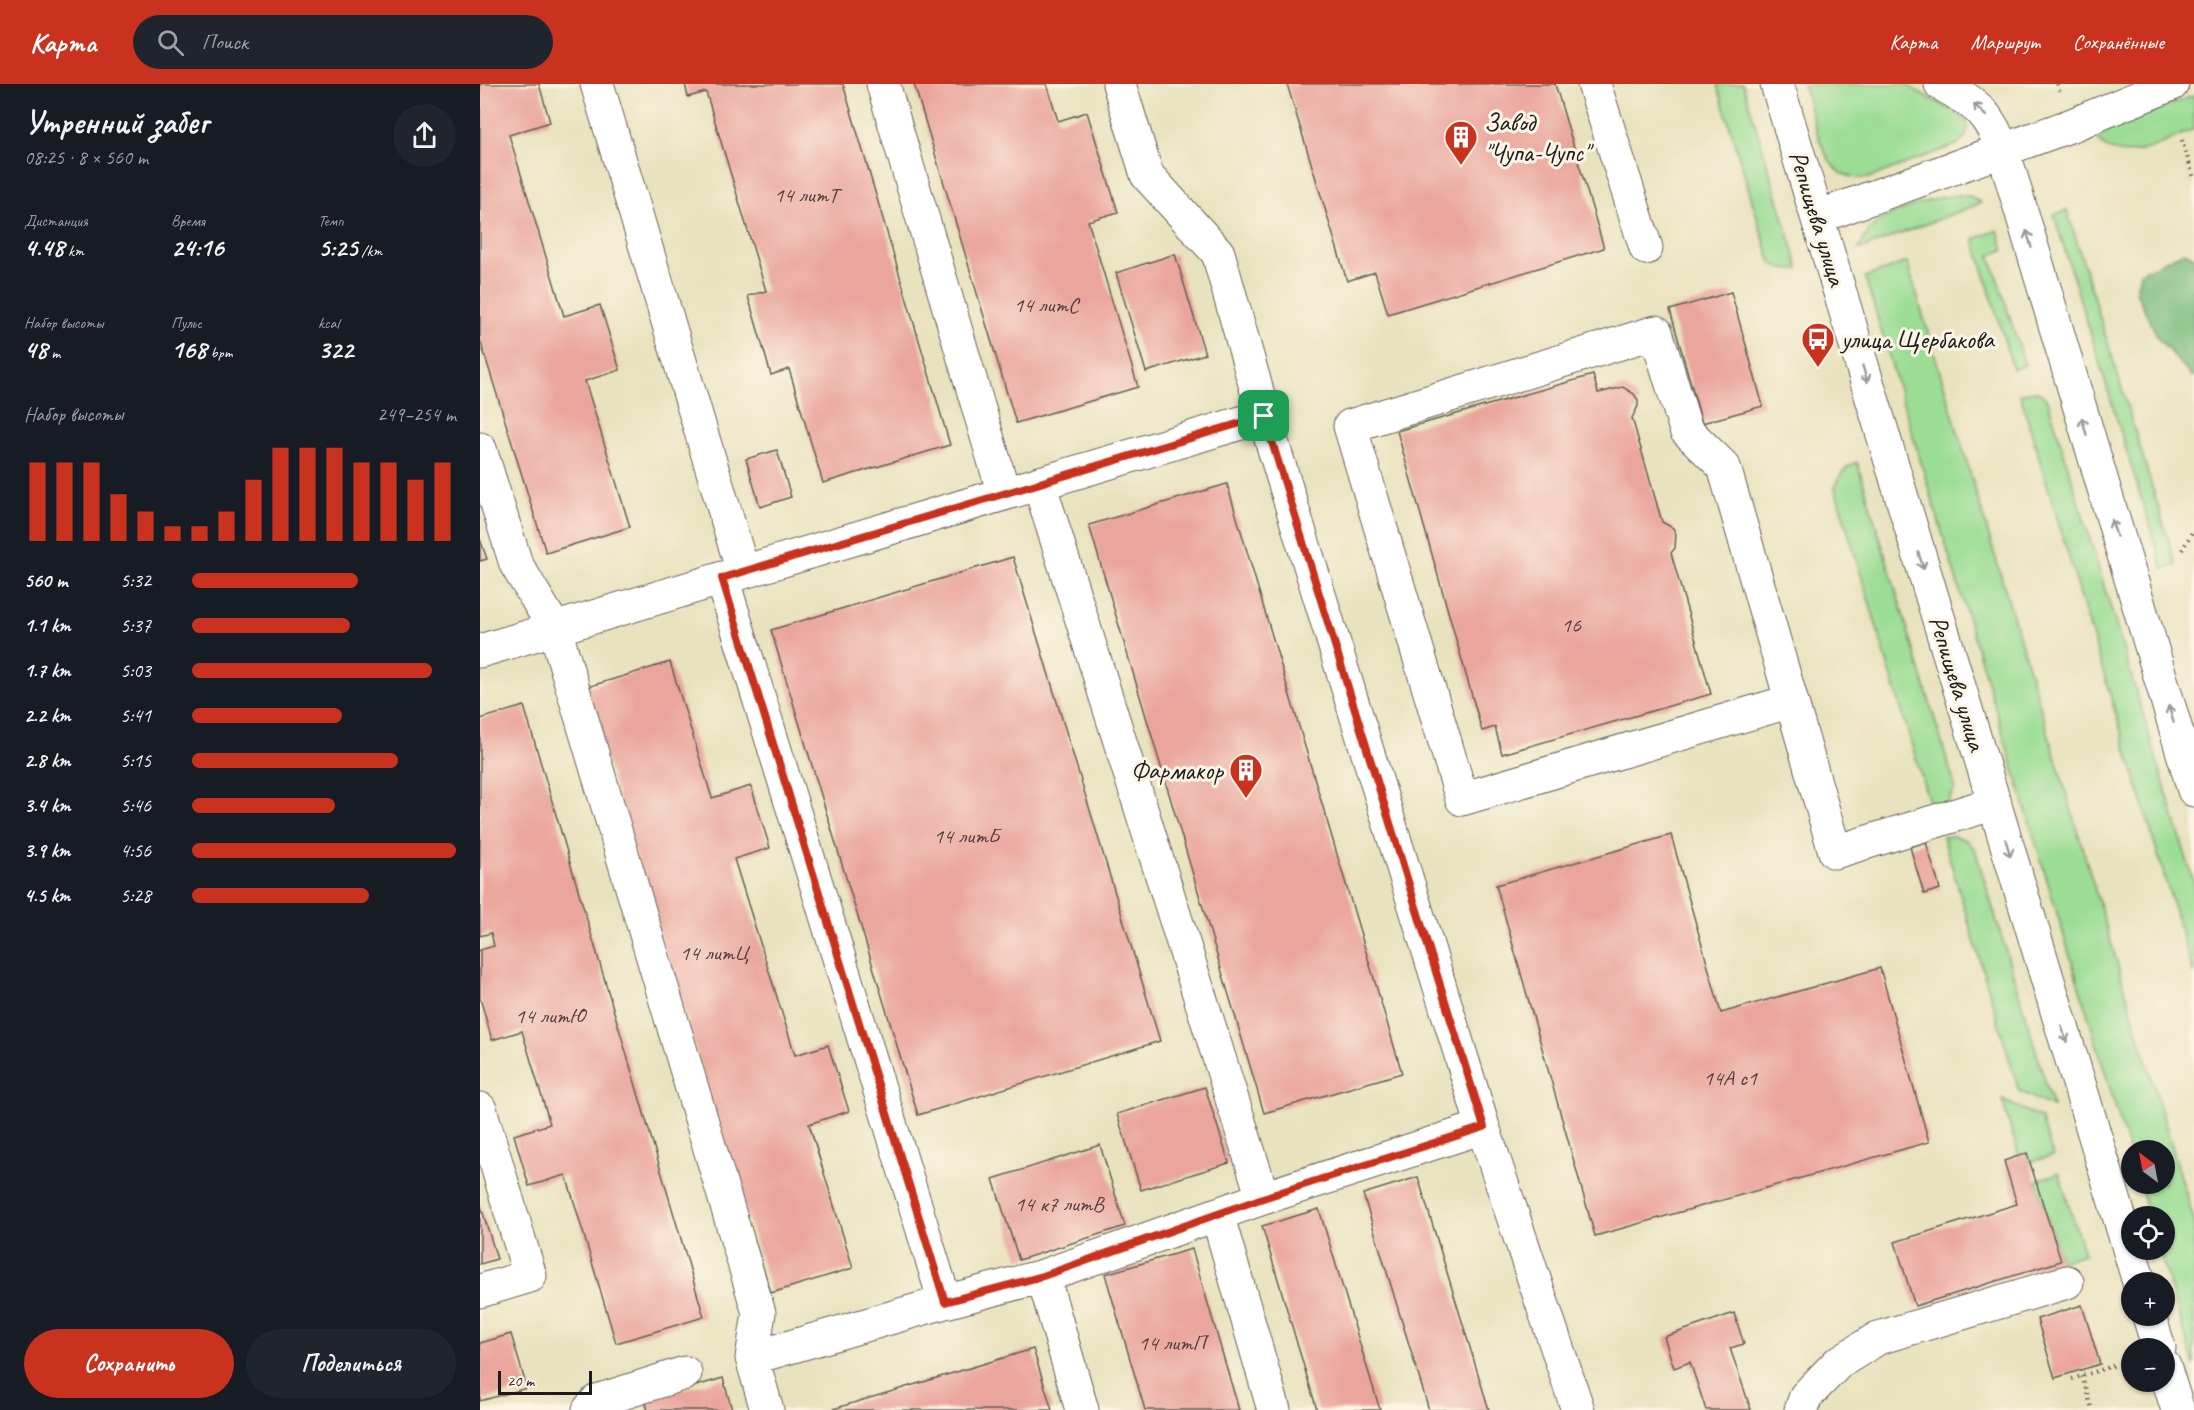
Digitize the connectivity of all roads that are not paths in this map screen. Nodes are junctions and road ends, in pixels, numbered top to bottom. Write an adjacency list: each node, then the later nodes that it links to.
1 (597, 84): 15 (street)
2 (883, 84): 14 (street)
3 (1119, 84): 11 (street)
4 (1594, 84): 10 (street)
5 (1777, 84): 9 (street, Репищева улица)
6 (1941, 84): 8 (street, one-way to 6)
7 (2172, 84): 8 (street)
8 (2003, 150): 9 (street); 19 (street, one-way to 8)
9 (1818, 217): 20 (street, Репищева улица, one-way to 20)
10 (1646, 248)
11 (1264, 416): 13 (street); 22 (street)
12 (480, 449): 16 (street)
13 (1039, 483): 14 (street); 23 (street)
14 (1004, 494): 15 (street)
15 (733, 575): 16 (street); 29 (street)
16 (555, 629): 17 (street); 30 (street)
17 (480, 651)
18 (1791, 701): 18 (street); 20 (street)
19 (2194, 790)
20 (1995, 803): 25 (street, Репищева улица, one-way to 25)
21 (480, 1109): 28 (street)
22 (1484, 1127): 23 (street); 37 (street)
23 (1263, 1198): 24 (street)
24 (1217, 1214): 26 (street); 36 (street)
25 (2136, 1272)
26 (1043, 1276): 29 (street); 35 (street)
27 (2067, 1282): 38 (street)
28 (480, 1291)
29 (945, 1302): 30 (street)
30 (752, 1358): 34 (street)
31 (685, 1373): 33 (street)
32 (2172, 1392): 39 (street)
33 (589, 1410)
34 (767, 1410)
35 (1082, 1410)
36 (1274, 1410)
37 (1578, 1410)
38 (1801, 1410)
39 (2178, 1410)

